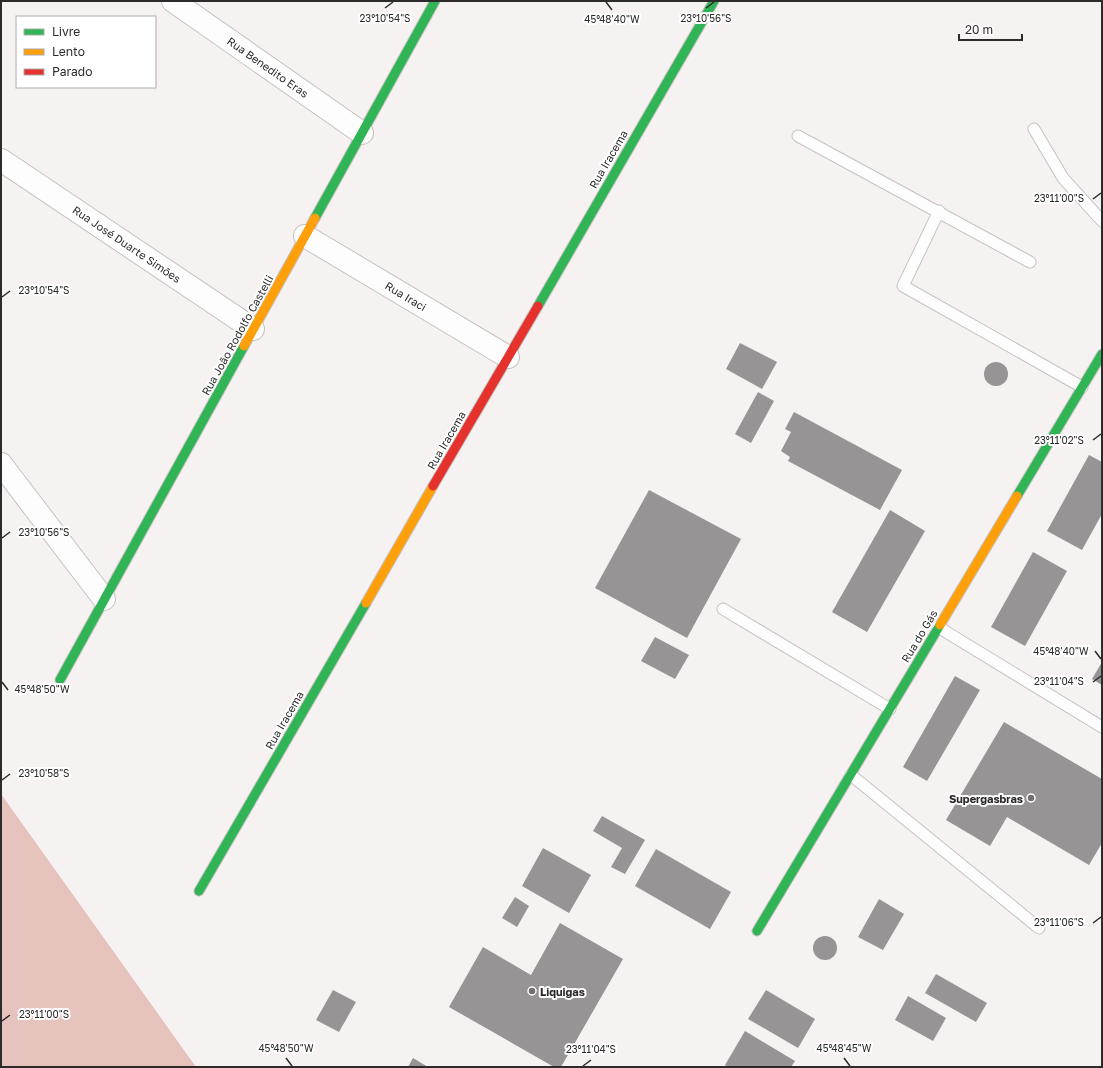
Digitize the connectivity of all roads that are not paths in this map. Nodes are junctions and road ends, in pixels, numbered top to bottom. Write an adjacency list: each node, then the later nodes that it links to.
1 (173, 1): 5 (street, Rua Benedito Eras)
2 (435, 1): 5 (street, Rua João Rodolfo Castelli)
3 (714, 1): 14 (street, Rua Iracema)
4 (1034, 129): 9 (lane)
5 (362, 133): 10 (street, Rua João Rodolfo Castelli)
6 (798, 136): 8 (lane)
7 (1, 160): 12 (street, Rua José Duarte Simões)
8 (939, 212): 11 (lane); 15 (lane)
9 (1102, 221)
10 (305, 236): 12 (street, Rua João Rodolfo Castelli); 14 (street, Rua Iraci)
11 (1030, 262)
12 (253, 329): 17 (street, Rua João Rodolfo Castelli)
13 (1102, 354): 15 (street, Rua do Gás)
14 (508, 357): 24 (street, Rua Iracema)
15 (1082, 387): 19 (street, Rua do Gás)
16 (1, 464): 17 (street)
17 (104, 599): 20 (street, Rua João Rodolfo Castelli)
18 (724, 609): 21 (lane)
19 (938, 628): 21 (street, Rua do Gás); 22 (lane)
20 (60, 680)
21 (890, 709): 23 (street, Rua do Gás)
22 (1102, 727)
23 (850, 775): 25 (lane); 26 (street, Rua do Gás)
24 (199, 891)
25 (1039, 928)
26 (757, 932)

